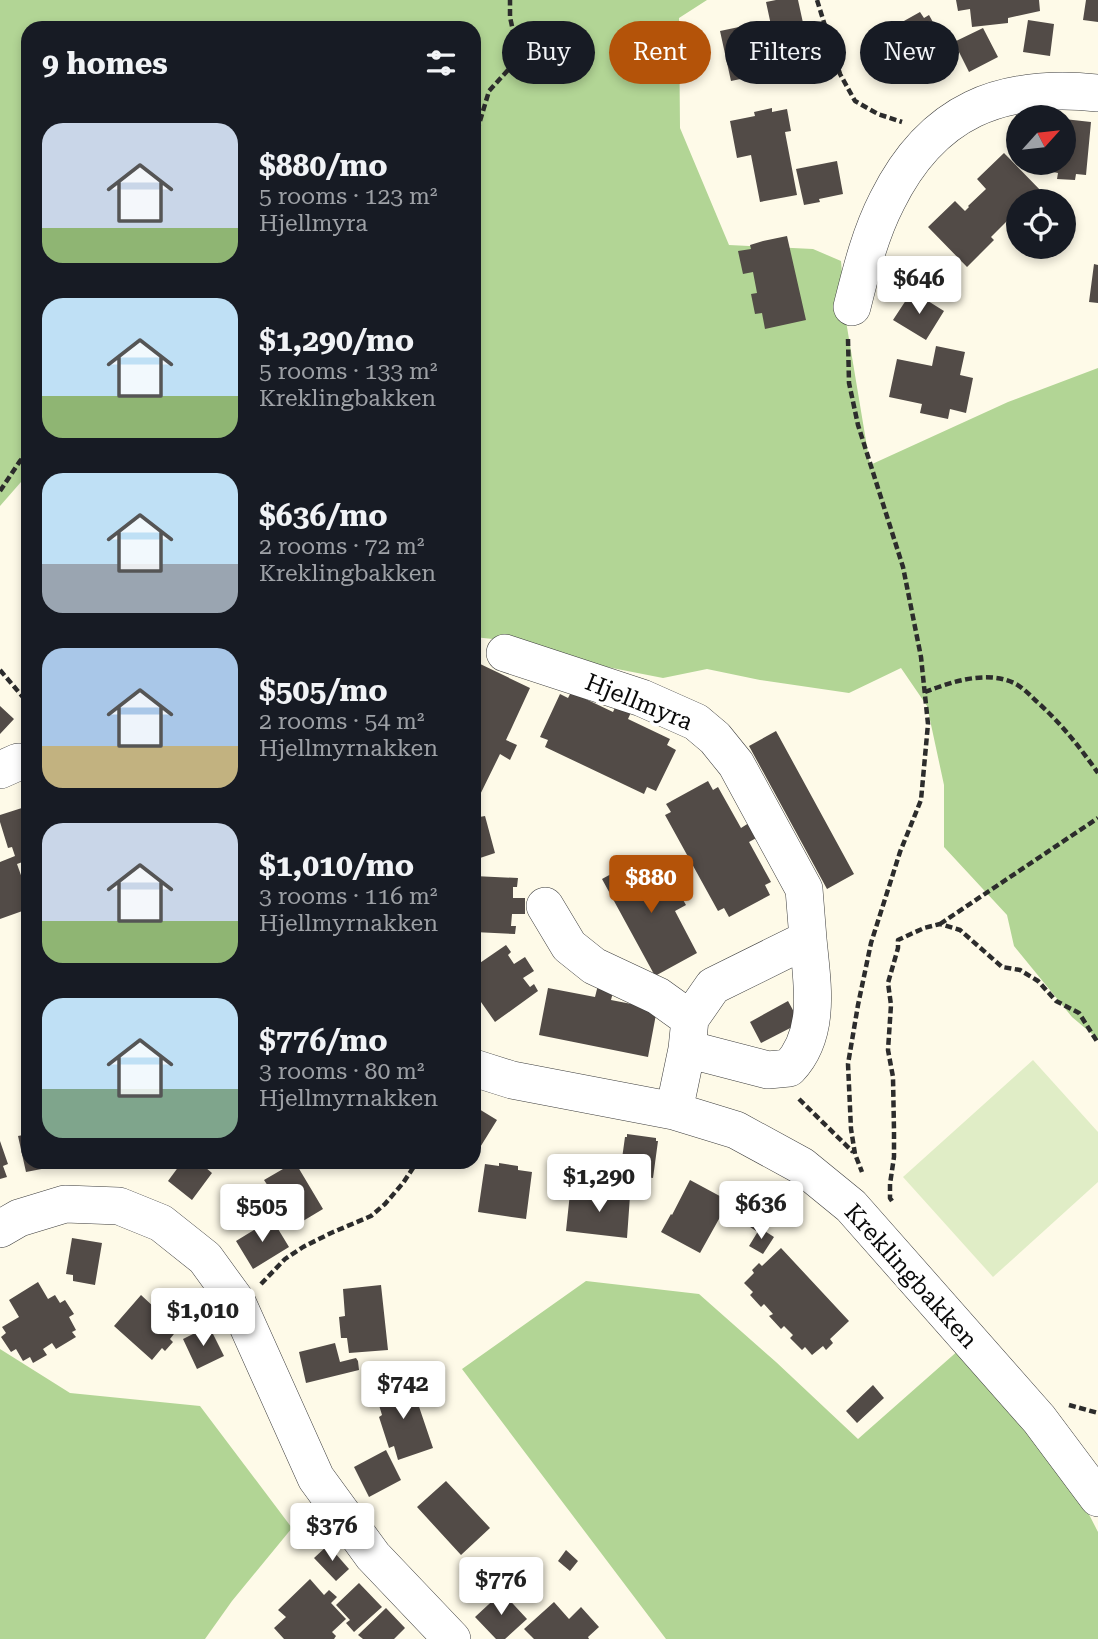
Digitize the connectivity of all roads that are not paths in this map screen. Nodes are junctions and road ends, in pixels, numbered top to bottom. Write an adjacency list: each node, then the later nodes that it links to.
1 (1098, 93): 2 (street)
2 (852, 307)
3 (505, 653): 7 (street, Hjellmyra)
4 (21, 762): 5 (street)
5 (0, 770)
6 (545, 906): 8 (street)
7 (808, 939): 8 (street); 8 (street, Hjellmyra)
8 (689, 1034): 10 (street)
9 (481, 1070): 10 (street, Kreklingbakken)
10 (674, 1111): 12 (street, Kreklingbakken)
11 (0, 1229): 13 (street)
12 (1098, 1497)
13 (452, 1639)

